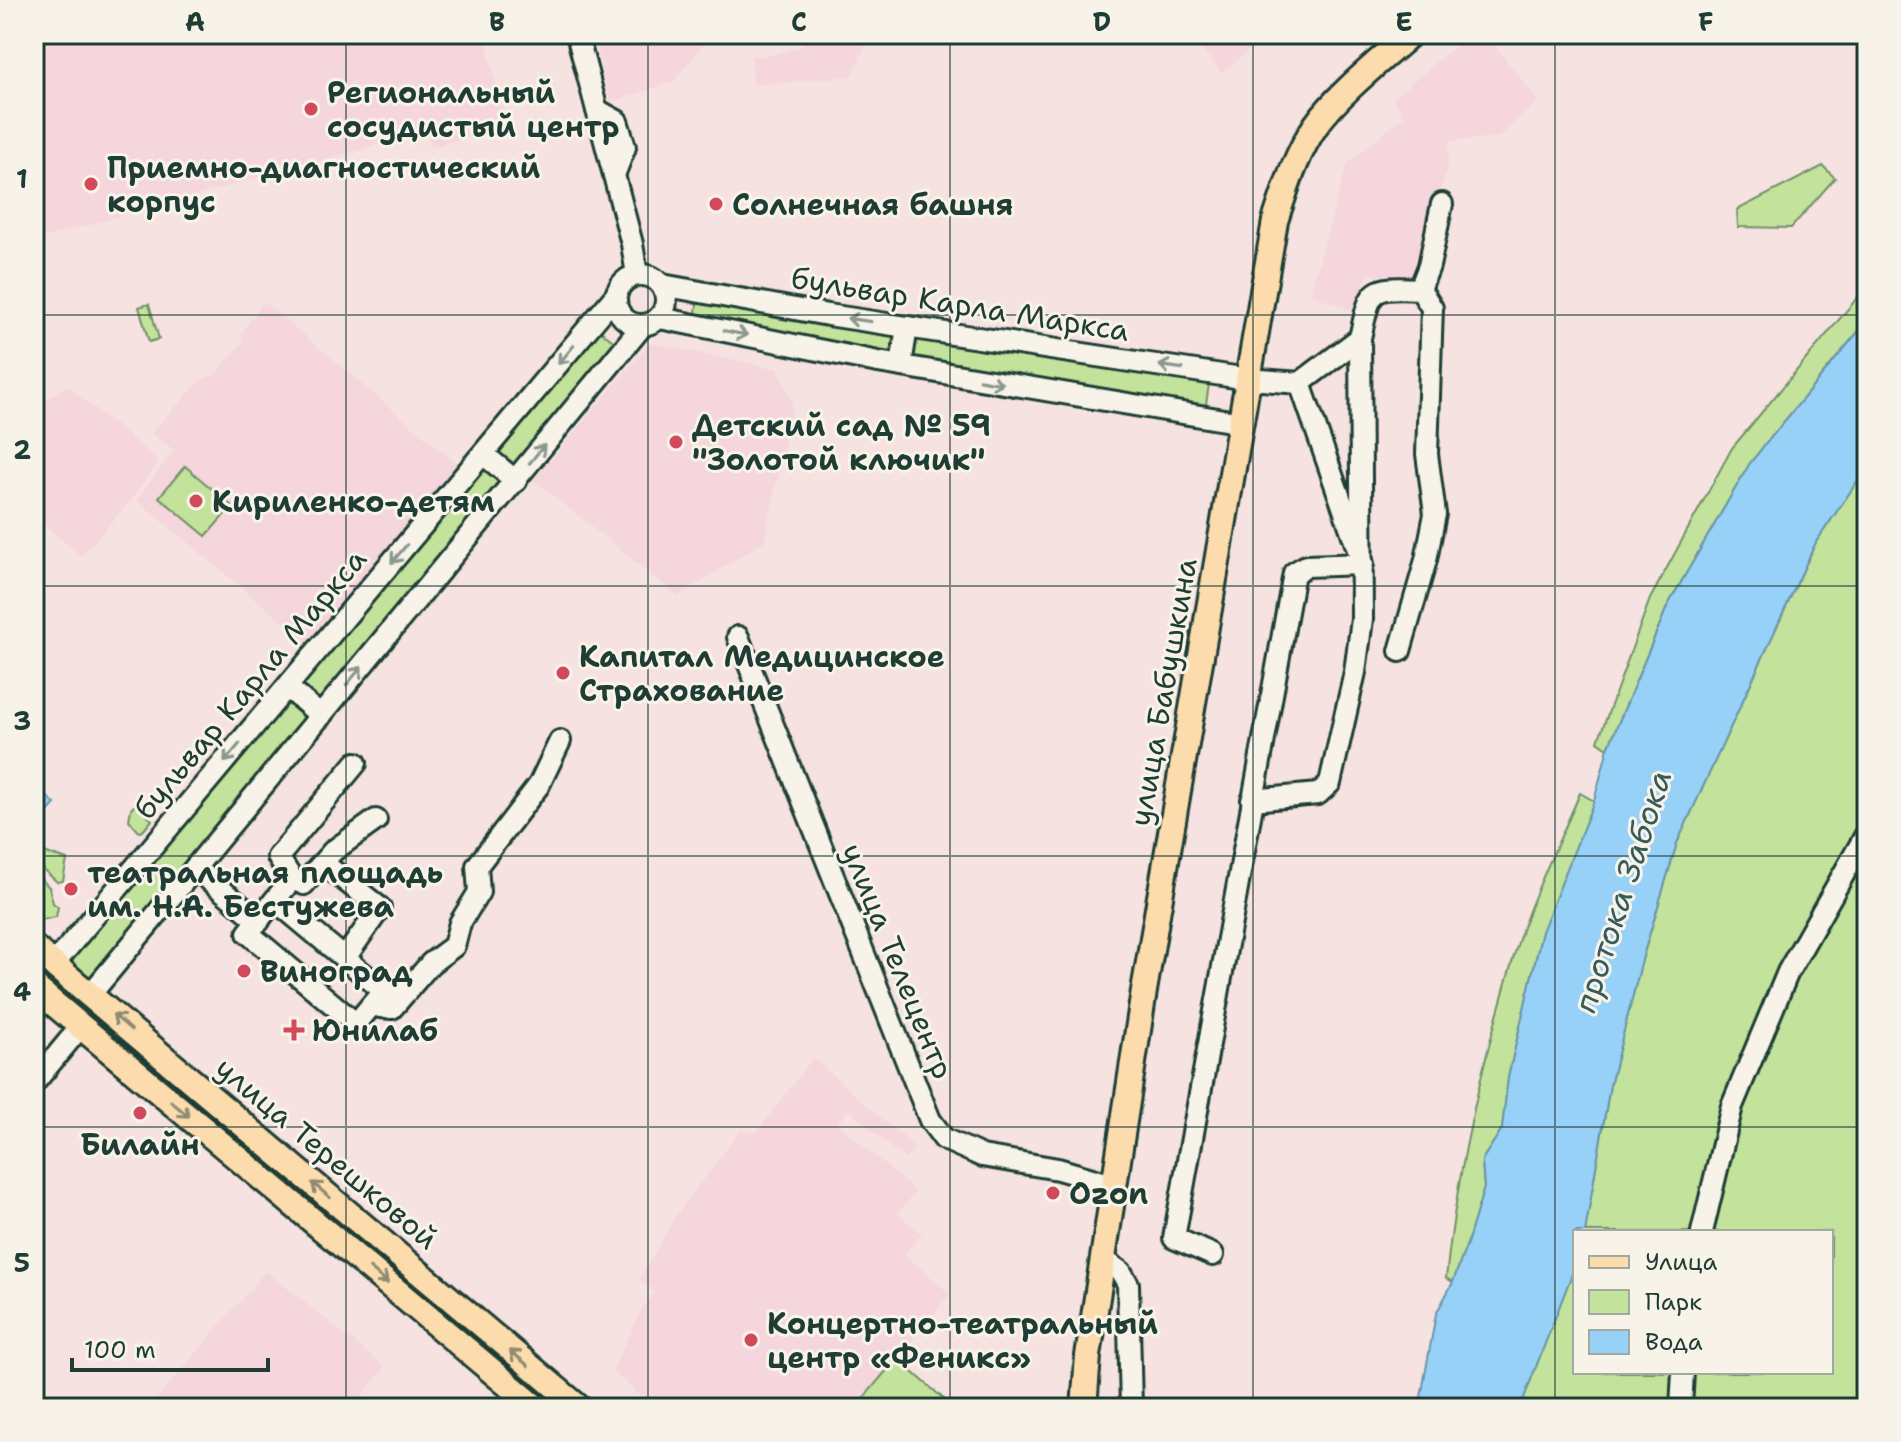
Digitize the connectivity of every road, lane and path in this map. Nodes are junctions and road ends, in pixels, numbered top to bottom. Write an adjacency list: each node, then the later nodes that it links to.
1 (577, 34): 4 (street)
2 (1410, 34): 12 (main road, улица Бабушкина)
3 (1442, 204): 6 (street)
4 (637, 275): 5 (street); 7 (street)
5 (662, 285): 8 (street); 9 (street, бульвар Карла Маркса, one-way to 5)
6 (1420, 289): 10 (street); 19 (street)
7 (616, 295): 8 (street); 15 (street, бульвар Карла Маркса, one-way to 15)
8 (651, 322): 11 (street, one-way to 11); 16 (street, one-way to 8)
9 (907, 327): 11 (street); 12 (street, бульвар Карла Маркса, one-way to 9)
10 (1360, 338): 13 (street); 17 (street)
11 (901, 365): 14 (street, one-way to 14)
12 (1248, 379): 13 (street, бульвар Карла Маркса); 14 (main road, улица Бабушкина)
13 (1300, 383): 17 (street)
14 (1242, 423): 40 (main road, улица Бабушкина)
15 (483, 454): 16 (street); 20 (street, бульвар Карла Маркса, one-way to 20)
16 (516, 481): 21 (street, one-way to 16)
17 (1363, 564): 24 (street); 24 (street)
18 (738, 637): 40 (street, улица Телецентр)
19 (1400, 651)
20 (287, 687): 21 (street); 34 (street, бульвар Карла Маркса, one-way to 34)
21 (321, 716): 28 (street)
22 (560, 741): 37 (street)
23 (356, 763): 29 (street)
24 (1252, 800): 42 (street)
25 (376, 820): 27 (street)
26 (1867, 833): 41 (street)
27 (323, 863): 29 (street); 33 (street)
28 (195, 868): 31 (street); 36 (street)
29 (292, 879): 30 (street)
30 (275, 900): 31 (street); 33 (street)
31 (259, 921): 37 (street)
32 (34, 948): 34 (main road, улица Терешковой)
33 (345, 958): 37 (street)
34 (54, 964): 36 (main road, улица Терешковой)
35 (34, 987): 38 (main road, улица Терешковой)
36 (90, 995): 46 (main road, улица Терешковой, one-way to 36)
37 (385, 998)
38 (81, 1026): 39 (street); 45 (main road, улица Терешковой, one-way to 45)
39 (34, 1083)
40 (1113, 1185): 43 (main road, улица Бабушкина)
41 (1702, 1230)
42 (1213, 1255)
43 (1104, 1260): 47 (main road, улица Бабушкина); 48 (street)
44 (1683, 1374): 49 (street)
45 (536, 1408)
46 (579, 1408)
47 (1084, 1408)
48 (1131, 1408)
49 (1681, 1408)

